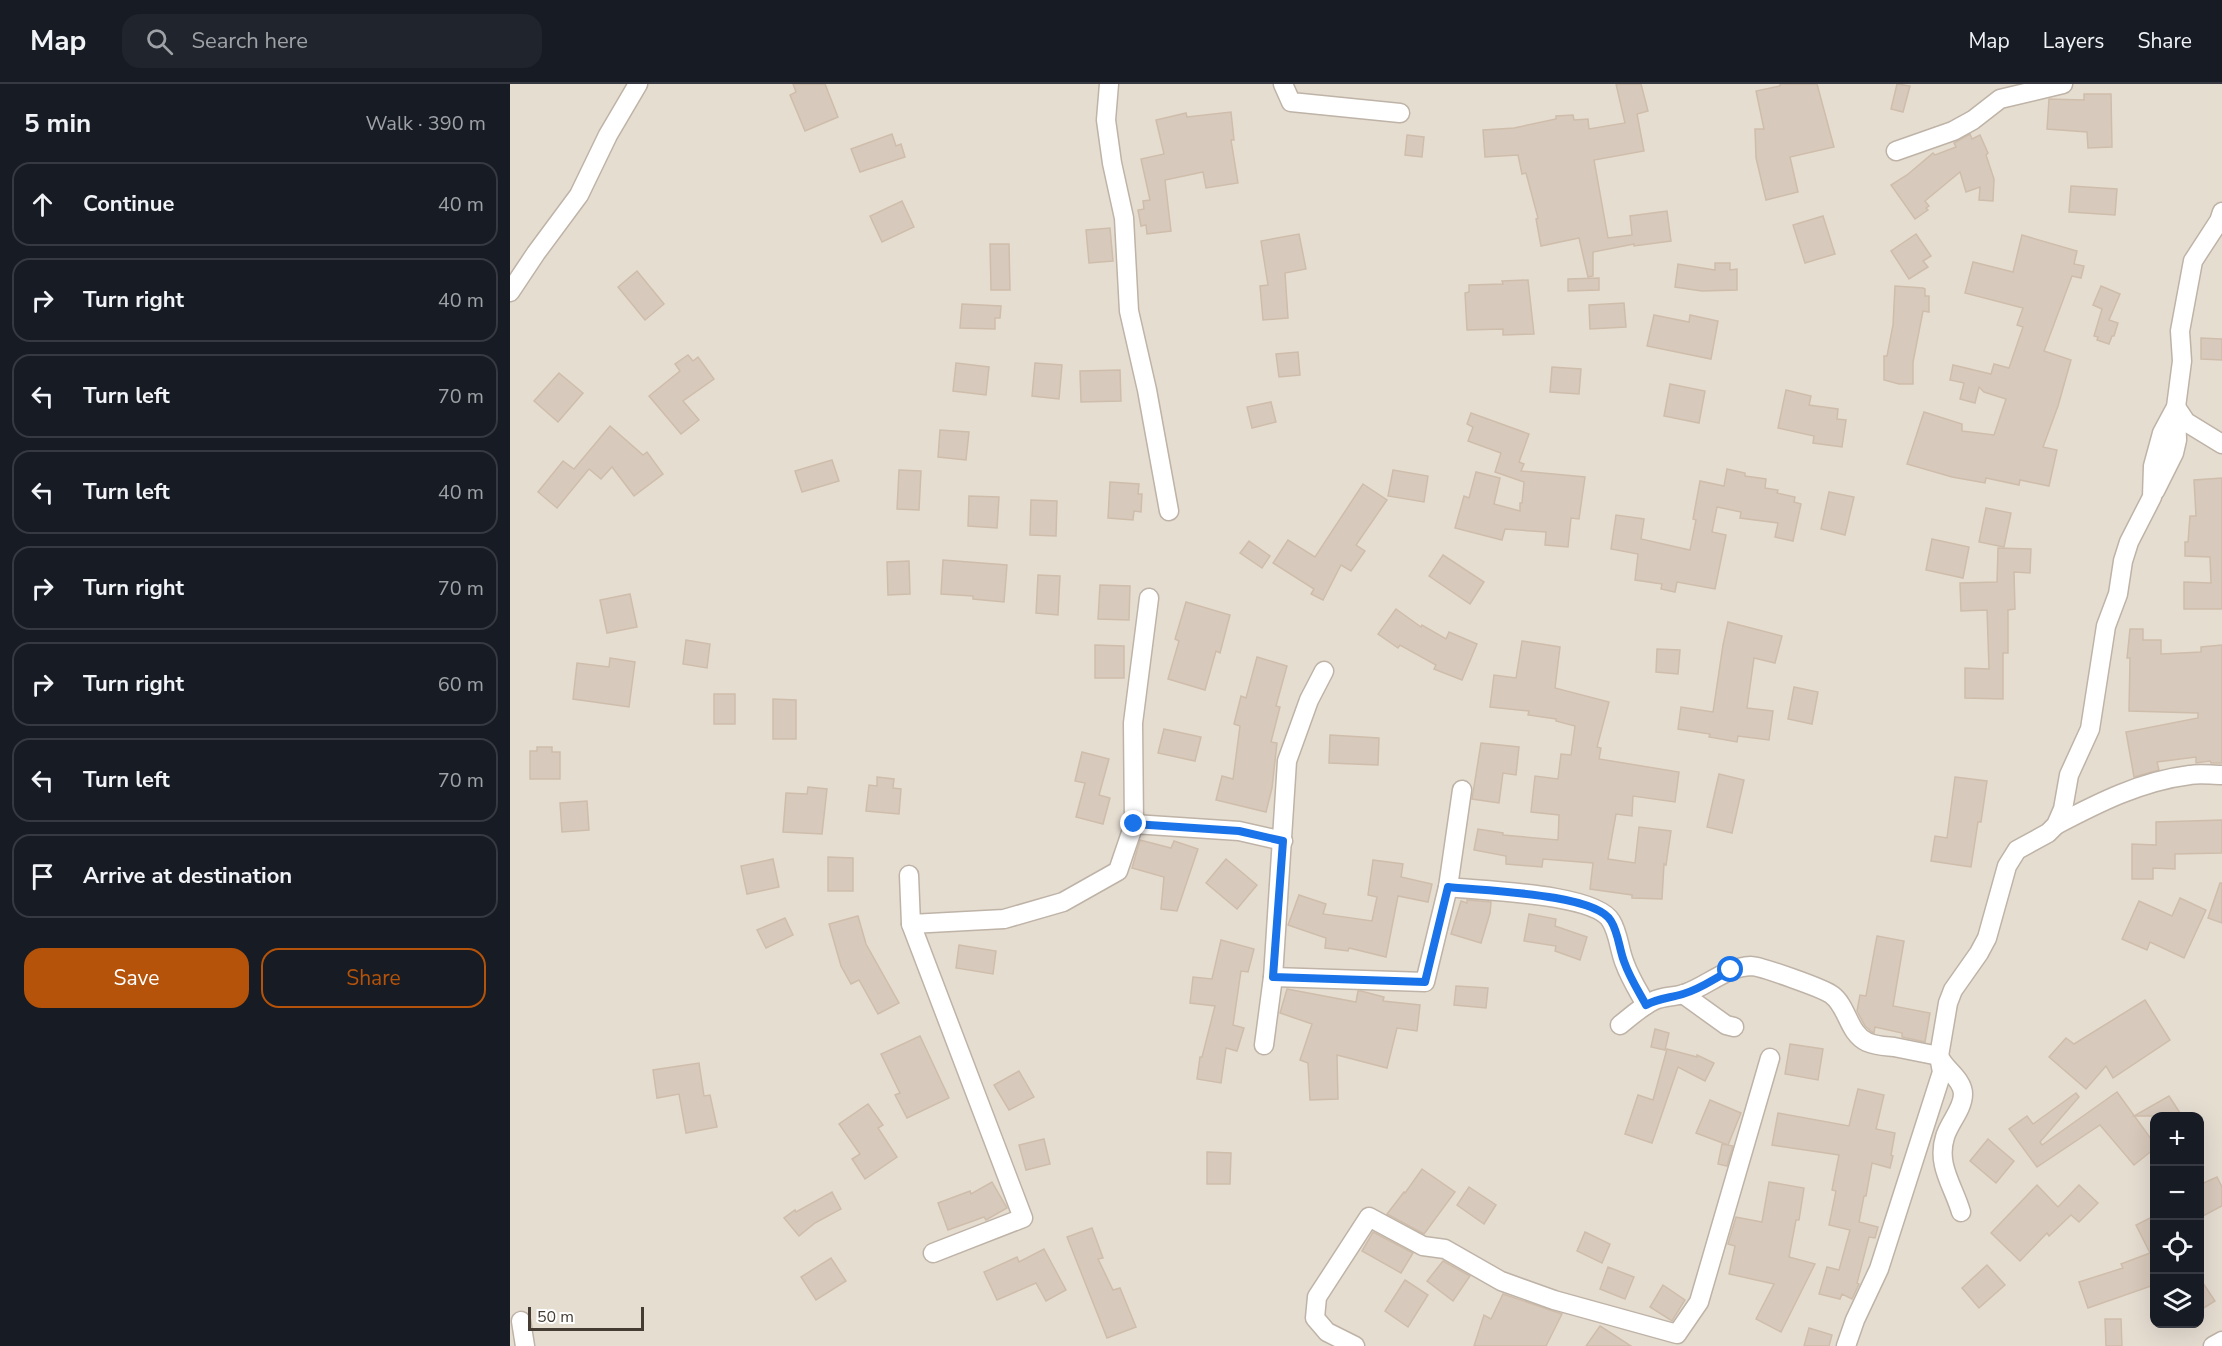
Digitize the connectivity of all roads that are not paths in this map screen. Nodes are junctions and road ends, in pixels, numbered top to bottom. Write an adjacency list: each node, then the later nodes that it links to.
1 (638, 84): 8 (street)
2 (1109, 84): 11 (street)
3 (1283, 84): 5 (street)
4 (2063, 84): 6 (street)
5 (1400, 113)
6 (1896, 151)
7 (2222, 212): 9 (street)
8 (510, 292)
9 (2176, 407): 10 (street); 17 (street)
10 (2222, 444)
11 (1169, 511)
12 (1149, 598): 16 (street)
13 (1324, 671): 18 (street)
14 (2222, 775): 17 (street)
15 (1462, 790): 20 (street)
16 (1134, 824): 18 (street); 21 (street)
17 (2056, 825): 28 (street)
18 (1283, 841): 22 (street)
19 (909, 875): 21 (street)
20 (1448, 887): 22 (street); 24 (street)
21 (911, 924): 31 (street)
22 (1273, 977): 27 (street)
23 (1683, 994): 24 (street); 26 (street); 28 (street)
24 (1646, 1005): 25 (street)
25 (1620, 1025)
26 (1734, 1027)
27 (1264, 1045)
28 (1939, 1056): 30 (street); 36 (street)
29 (1770, 1058): 35 (street)
30 (1961, 1212)
31 (933, 1253)
32 (521, 1321): 34 (street)
33 (2222, 1341): 37 (street)
34 (525, 1346)
35 (1355, 1346)
36 (1846, 1346)
37 (2213, 1346)

